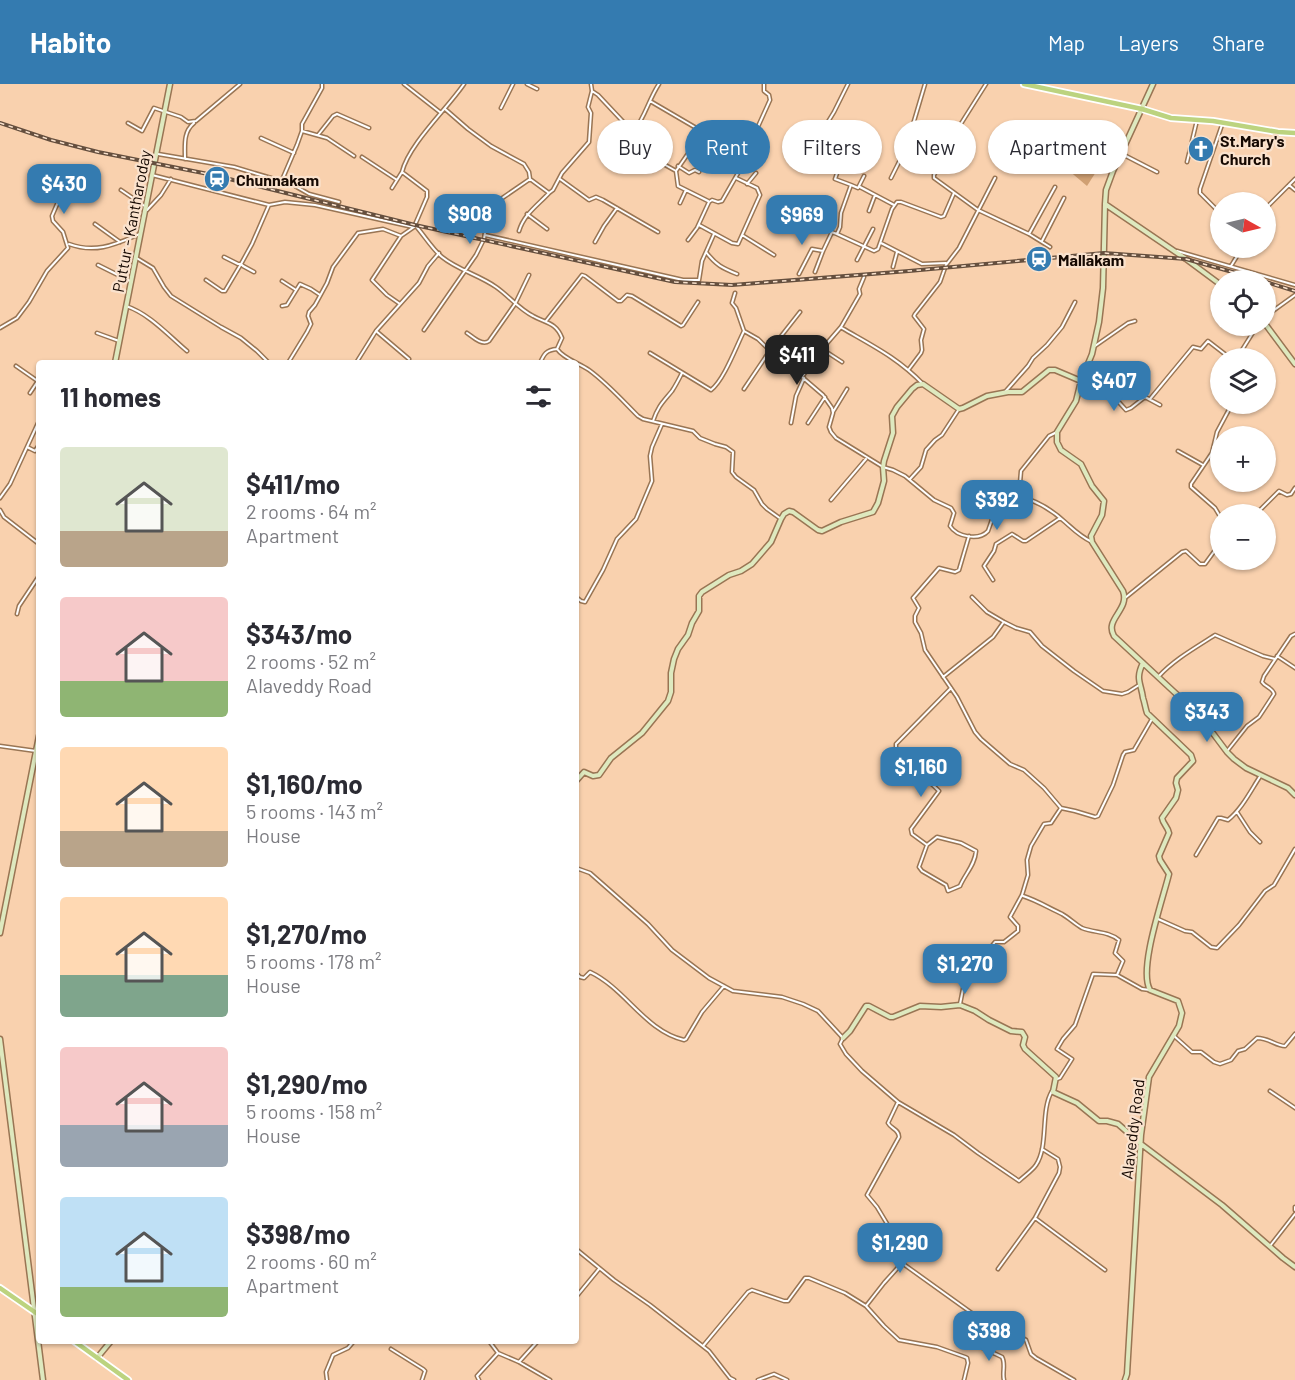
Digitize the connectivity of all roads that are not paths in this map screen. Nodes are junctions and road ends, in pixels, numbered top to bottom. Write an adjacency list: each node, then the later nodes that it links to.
1 (170, 84): 23 (street, Puttur - Kantharoday)
2 (240, 84): 29 (street)
3 (322, 84): 34 (street)
4 (404, 84): 24 (street)
5 (464, 84): 21 (street)
6 (513, 84): 20 (street)
7 (527, 84): 17 (street)
8 (591, 84): 18 (street)
9 (659, 84): 19 (street)
10 (764, 84): 27 (street)
11 (848, 84): 69 (street)
12 (925, 84): 59 (street)
13 (986, 84): 78 (street)
14 (1024, 84): 16 (main road)
15 (1153, 84): 22 (street)
16 (1054, 87): 22 (main road)
17 (537, 89)
18 (592, 91): 25 (street); 63 (street)
19 (650, 101): 26 (street); 30 (street)
20 (501, 108)
21 (445, 109): 24 (street); 62 (street)
22 (1142, 109): 28 (main road); 38 (street)
23 (165, 112): 29 (street); 32 (street); 40 (street, Puttur - Kantharoday)
24 (441, 113): 52 (street)
25 (621, 120)
26 (640, 120)
27 (761, 120)
28 (1197, 120): 31 (main road); 46 (street)
29 (196, 121): 45 (street)
30 (685, 121)
31 (1223, 122): 35 (main road); 87 (street)
32 (128, 123)
33 (369, 128): 36 (street)
34 (302, 131): 36 (street); 39 (street)
35 (1295, 133)
36 (318, 135): 41 (street)
37 (261, 138): 39 (street)
38 (1128, 140)
39 (294, 153): 66 (street)
40 (156, 154): 45 (street); 56 (street, Puttur - Kantharoday)
41 (354, 156)
42 (685, 156): 47 (street)
43 (362, 157): 65 (street)
44 (1128, 157): 51 (street)
45 (185, 159): 66 (street)
46 (1187, 162)
47 (678, 166): 49 (street); 50 (street)
48 (673, 169): 50 (street)
49 (685, 170)
50 (676, 171): 75 (street)
51 (1157, 171)
52 (402, 172): 65 (street); 97 (street)
53 (738, 174): 58 (street)
54 (755, 174): 68 (street)
55 (1112, 174): 86 (street)
56 (152, 175): 61 (street); 90 (street, Puttur - Kantharoday)
57 (864, 176): 71 (street)
58 (736, 178): 68 (street); 83 (street)
59 (891, 178)
60 (995, 178): 91 (street)
61 (171, 179): 88 (street); 90 (street)
62 (530, 179): 77 (street); 107 (street)
63 (560, 179): 77 (street); 89 (street)
64 (1295, 179): 70 (street)
65 (397, 180): 73 (street)
66 (282, 181): 82 (street)
67 (70, 183): 115 (street)
68 (747, 184): 108 (street)
69 (850, 185): 71 (street); 105 (street)
70 (1289, 185): 76 (street); 81 (street)
71 (860, 187): 79 (street)
72 (1056, 187): 106 (street)
73 (392, 188)
74 (120, 190): 90 (street)
75 (686, 190): 83 (street); 84 (street)
76 (1295, 190)
77 (549, 193): 93 (street)
78 (954, 193): 85 (street); 91 (street)
79 (875, 195): 85 (street); 92 (street)
80 (1064, 198): 113 (street)
81 (1276, 198)
82 (339, 202)
83 (709, 202): 96 (street)
84 (680, 203)
85 (894, 204): 114 (street)
86 (1105, 204): 119 (street); 168 (street)
87 (1210, 204)
88 (269, 205): 97 (street); 130 (street)
89 (617, 208): 101 (street); 112 (street)
90 (145, 209): 103 (street, Puttur - Kantharoday)
91 (978, 210): 106 (street); 128 (street)
92 (869, 211)
93 (527, 214): 98 (street); 100 (street)
94 (807, 223): 102 (street)
95 (95, 224): 111 (street)
96 (698, 225): 104 (street); 110 (street)
97 (414, 226): 109 (street); 122 (street)
98 (547, 229)
99 (873, 229): 116 (street)
100 (519, 231)
101 (658, 232)
102 (832, 232): 105 (street); 118 (street)
103 (140, 234): 111 (street); 124 (street, Puttur - Kantharoday)
104 (714, 234): 108 (street); 120 (street)
105 (837, 234): 116 (street)
106 (1029, 234): 113 (street)
107 (485, 235): 120 (street); 134 (street)
108 (742, 235): 123 (street)
109 (401, 236): 147 (street); 151 (street)
110 (688, 240)
111 (120, 242): 115 (street)
112 (595, 242)
113 (1041, 242): 117 (street)
114 (881, 243): 116 (street); 121 (street)
115 (67, 244): 160 (street)
116 (864, 246): 127 (street)
117 (1050, 247)
118 (823, 250): 135 (street); 137 (street)
119 (1172, 250): 132 (street); 140 (street)
120 (706, 252): 136 (street)
121 (897, 252): 128 (street); 131 (street)
122 (439, 253): 134 (street); 151 (street)
123 (774, 255)
124 (135, 257): 143 (street, Puttur - Kantharoday); 177 (street)
125 (224, 257): 130 (street)
126 (1236, 258): 132 (street)
127 (857, 260)
128 (946, 263): 186 (street)
129 (98, 264): 143 (street)
130 (241, 264): 133 (street); 141 (street)
131 (893, 267)
132 (1230, 267): 144 (street)
133 (254, 272)
134 (466, 272): 152 (street); 161 (street)
135 (815, 272)
136 (737, 274)
137 (799, 274)
138 (529, 275): 152 (street)
139 (864, 277): 159 (street)
140 (1210, 277)
141 (206, 280)
142 (282, 281): 145 (street)
143 (131, 282): 153 (street, Puttur - Kantharoday)
144 (1295, 285)
145 (296, 290): 147 (street); 154 (street)
146 (735, 293): 163 (street)
147 (320, 295): 178 (street)
148 (1295, 295): 155 (street)
149 (698, 302): 157 (street)
150 (1075, 303): 196 (street)
151 (399, 304): 162 (street)
152 (515, 304): 157 (street); 165 (street)
153 (126, 306): 167 (street, Puttur - Kantharoday); 173 (street)
154 (282, 306)
155 (1276, 309)
156 (800, 312): 172 (street)
157 (546, 321): 171 (street)
158 (1135, 321): 168 (street)
159 (841, 327): 170 (street); 186 (street)
160 (0, 328)
161 (424, 330)
162 (376, 331): 175 (street); 179 (street)
163 (744, 331): 172 (street); 188 (street)
164 (97, 333): 167 (street)
165 (466, 333)
166 (1274, 336): 184 (street)
167 (119, 341): 176 (street, Puttur - Kantharoday)
168 (1093, 348): 187 (street)
169 (1217, 348): 199 (street)
170 (822, 349): 182 (street); 189 (street)
171 (557, 350): 180 (street); 181 (street)
172 (771, 350): 189 (street); 194 (street)
173 (187, 351)
174 (650, 353): 188 (street)
175 (409, 359)
176 (116, 360)
177 (266, 360)
178 (290, 360)
179 (358, 360)
180 (542, 360)
181 (572, 360)
182 (842, 362)
183 (579, 363): 204 (street)
184 (1295, 364)
185 (16, 366): 190 (street)
186 (909, 369): 192 (street)
187 (1085, 370): 191 (street); 199 (street)
188 (682, 373): 204 (street)
189 (803, 377): 198 (street); 205 (street)
190 (36, 381)
191 (1081, 381): 196 (street); 209 (street)
192 (923, 384): 201 (street); 215 (street)
193 (36, 385): 197 (street)
194 (744, 388)
195 (847, 389): 202 (street)
196 (1005, 392): 201 (street)
197 (30, 393)
198 (825, 397): 202 (street); 206 (street)
199 (1150, 399): 200 (street)
200 (1160, 405)
201 (959, 409): 216 (street)
202 (833, 413): 213 (street)
203 (1227, 414): 214 (street)
204 (653, 422): 207 (street)
205 (791, 423)
206 (808, 423)
207 (662, 424): 225 (street); 234 (street)
208 (36, 428): 210 (street)
209 (1057, 432): 218 (street); 228 (street)
210 (27, 447): 211 (street); 219 (street)
211 (36, 450)
212 (1178, 451): 214 (street)
213 (867, 458): 215 (street); 220 (street)
214 (1203, 465): 221 (street)
215 (883, 467): 216 (street); 225 (street)
216 (909, 479): 226 (street)
217 (1295, 488): 222 (street)
218 (1019, 496): 224 (street); 226 (street)
219 (0, 498)
220 (831, 500)
221 (1210, 504)
222 (1266, 504)
223 (0, 510): 227 (street)
224 (1060, 518): 228 (street); 231 (street)
225 (780, 519): 250 (street)
226 (969, 536): 241 (street)
227 (36, 542)
228 (1092, 542): 233 (street)
229 (1210, 556): 233 (street)
230 (36, 580): 235 (street)
231 (993, 580)
232 (972, 597): 236 (street)
233 (1125, 598): 239 (street)
234 (579, 599)
235 (17, 614)
236 (1004, 622): 241 (street); 243 (street)
237 (1295, 634): 238 (street)
238 (1276, 658): 240 (street); 242 (street); 248 (street)
239 (1143, 663): 242 (street); 243 (street)
240 (1295, 668)
241 (943, 677): 244 (street)
242 (1158, 677): 248 (street)
243 (1139, 685): 245 (street)
244 (951, 688): 252 (street); 255 (street)
245 (1152, 718): 252 (street); 260 (street)
246 (0, 746): 247 (street)
247 (36, 751): 261 (street)
248 (1227, 752): 249 (street)
249 (1261, 775): 251 (street); 253 (street)
250 (579, 778)
251 (1295, 795)
252 (1061, 808): 259 (street)
253 (1237, 812): 254 (street); 257 (street)
254 (1260, 842)
255 (927, 845): 255 (street)
256 (1295, 849): 260 (street)
257 (1196, 855)
258 (579, 869): 264 (street)
259 (1022, 895): 262 (street); 266 (street)
260 (1158, 919): 265 (street)
261 (0, 933)
262 (1117, 975): 265 (street); 271 (street)
263 (579, 976): 264 (street)
264 (724, 986): 269 (street)
265 (1150, 990): 268 (street, Alaveddy Road)
266 (960, 1005): 269 (street); 271 (street)
267 (1295, 1034): 268 (street)
268 (1173, 1035): 276 (street, Alaveddy Road)
269 (843, 1038): 274 (street)
270 (0, 1039): 290 (street)
271 (1056, 1079): 272 (street)
272 (1052, 1091): 276 (street); 277 (street)
273 (1270, 1091): 275 (street)
274 (898, 1102): 277 (street); 282 (street)
275 (1295, 1108)
276 (1141, 1144): 280 (street); 316 (street, Alaveddy Road)
277 (1042, 1149): 279 (street)
278 (1295, 1210): 280 (street)
279 (1035, 1218): 285 (street); 286 (street)
280 (1270, 1246): 283 (street)
281 (579, 1252): 284 (street)
282 (902, 1263): 289 (street); 315 (street)
283 (1295, 1267)
284 (600, 1269): 288 (street); 299 (street)
285 (998, 1269)
286 (1105, 1270)
287 (0, 1288): 291 (main road)
288 (579, 1294)
289 (867, 1306): 299 (street); 313 (street)
290 (36, 1307)
291 (36, 1313)
292 (972, 1343): 314 (street)
293 (40, 1344): 304 (street)
294 (78, 1344): 302 (main road)
295 (109, 1344): 302 (street)
296 (351, 1344): 306 (street)
297 (491, 1344): 301 (street)
298 (535, 1344): 303 (street)
299 (703, 1346): 310 (street)
300 (391, 1349): 307 (street)
301 (498, 1353): 303 (street); 308 (street)
302 (97, 1358): 305 (main road)
303 (519, 1362): 309 (street)
304 (43, 1380)
305 (129, 1380)
306 (327, 1380)
307 (422, 1380)
308 (478, 1380)
309 (550, 1380)
310 (734, 1380)
311 (758, 1380): 312 (street)
312 (787, 1380)
313 (964, 1380)
314 (1004, 1380)
315 (1074, 1380)
316 (1125, 1380)

